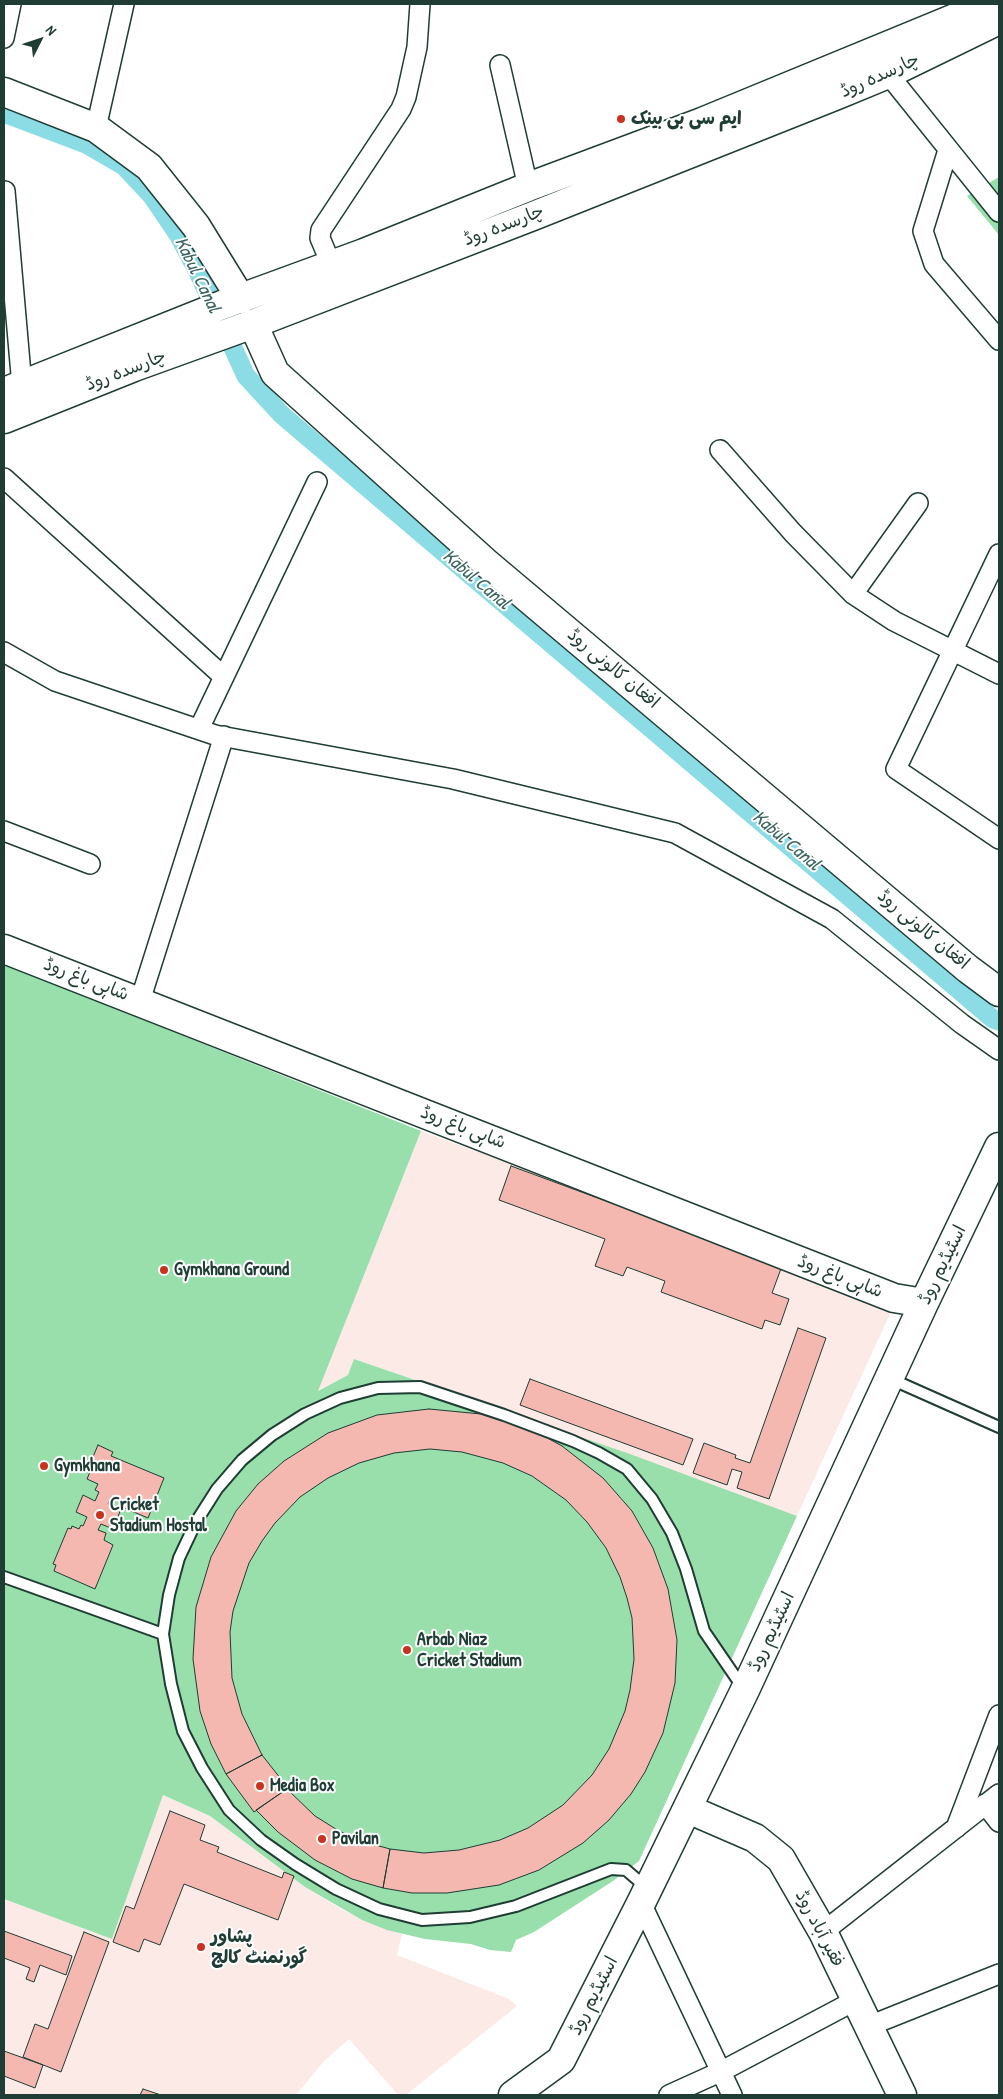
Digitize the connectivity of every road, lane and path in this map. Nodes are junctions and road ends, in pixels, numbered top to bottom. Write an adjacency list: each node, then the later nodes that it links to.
1 (11, 4): 6 (street)
2 (124, 4): 10 (street)
3 (420, 4): 15 (street)
4 (989, 4): 7 (main road, چارسدہ روڈ)
5 (999, 20): 7 (main road, چارسدہ روڈ)
6 (4, 38)
7 (882, 62): 11 (street); 12 (main road, چارسدہ روڈ); 17 (main road, چارسدہ روڈ)
8 (500, 65): 12 (street)
9 (4, 92): 10 (main road)
10 (96, 128): 16 (main road)
11 (948, 150): 14 (street); 18 (street)
12 (528, 187): 15 (main road, چارسدہ روڈ)
13 (5, 191): 19 (street)
14 (999, 212)
15 (331, 264): 16 (main road, چارسدہ روڈ)
16 (218, 314): 17 (main road, چارسدہ روڈ); 19 (main road, چارسدہ روڈ); 20 (main road, چارسدہ روڈ)
17 (245, 327): 37 (main road, افغان کالونی روڈ)
18 (999, 340)
19 (13, 389)
20 (4, 419)
21 (720, 450): 26 (street)
22 (4, 478): 30 (street)
23 (317, 482): 30 (street)
24 (918, 503): 26 (street)
25 (999, 554): 27 (street)
26 (853, 594): 27 (street)
27 (953, 651): 29 (street); 34 (street)
28 (4, 652): 31 (street)
29 (999, 674)
30 (224, 677): 31 (street)
31 (199, 729): 32 (street)
32 (224, 736): 38 (street); 39 (street)
33 (4, 831): 35 (street)
34 (999, 839)
35 (90, 864)
36 (4, 948): 38 (main road, شاہی باغ روڈ)
37 (999, 992)
38 (140, 1001): 41 (main road, شاہی باغ روڈ)
39 (999, 1050)
40 (999, 1147): 41 (main road, اسٹیڈیم روڈ)
41 (924, 1303): 42 (main road, اسٹیڈیم روڈ)
42 (890, 1379): 43 (lane); 46 (main road, اسٹیڈیم روڈ)
43 (999, 1427)
44 (4, 1577): 45 (lane)
45 (164, 1634): 46 (lane); 52 (lane)
46 (745, 1690): 49 (main road, اسٹیڈیم روڈ)
47 (999, 1715): 51 (street)
48 (992, 1799): 50 (street); 51 (street)
49 (688, 1810): 52 (main road, اسٹیڈیم روڈ); 53 (main road, فقیر آباد روڈ)
50 (999, 1822)
51 (955, 1829): 53 (street)
52 (645, 1896): 57 (street); 58 (main road, اسٹیڈیم روڈ)
53 (823, 1932): 55 (main road, فقیر آباد روڈ)
54 (999, 1974): 56 (street)
55 (856, 2000): 56 (main road, فقیر آباد روڈ); 57 (street)
56 (869, 2026): 61 (main road, فقیر آباد روڈ)
57 (722, 2071): 59 (street); 60 (street)
58 (513, 2095)
59 (669, 2095)
60 (732, 2095)
61 (902, 2095)

